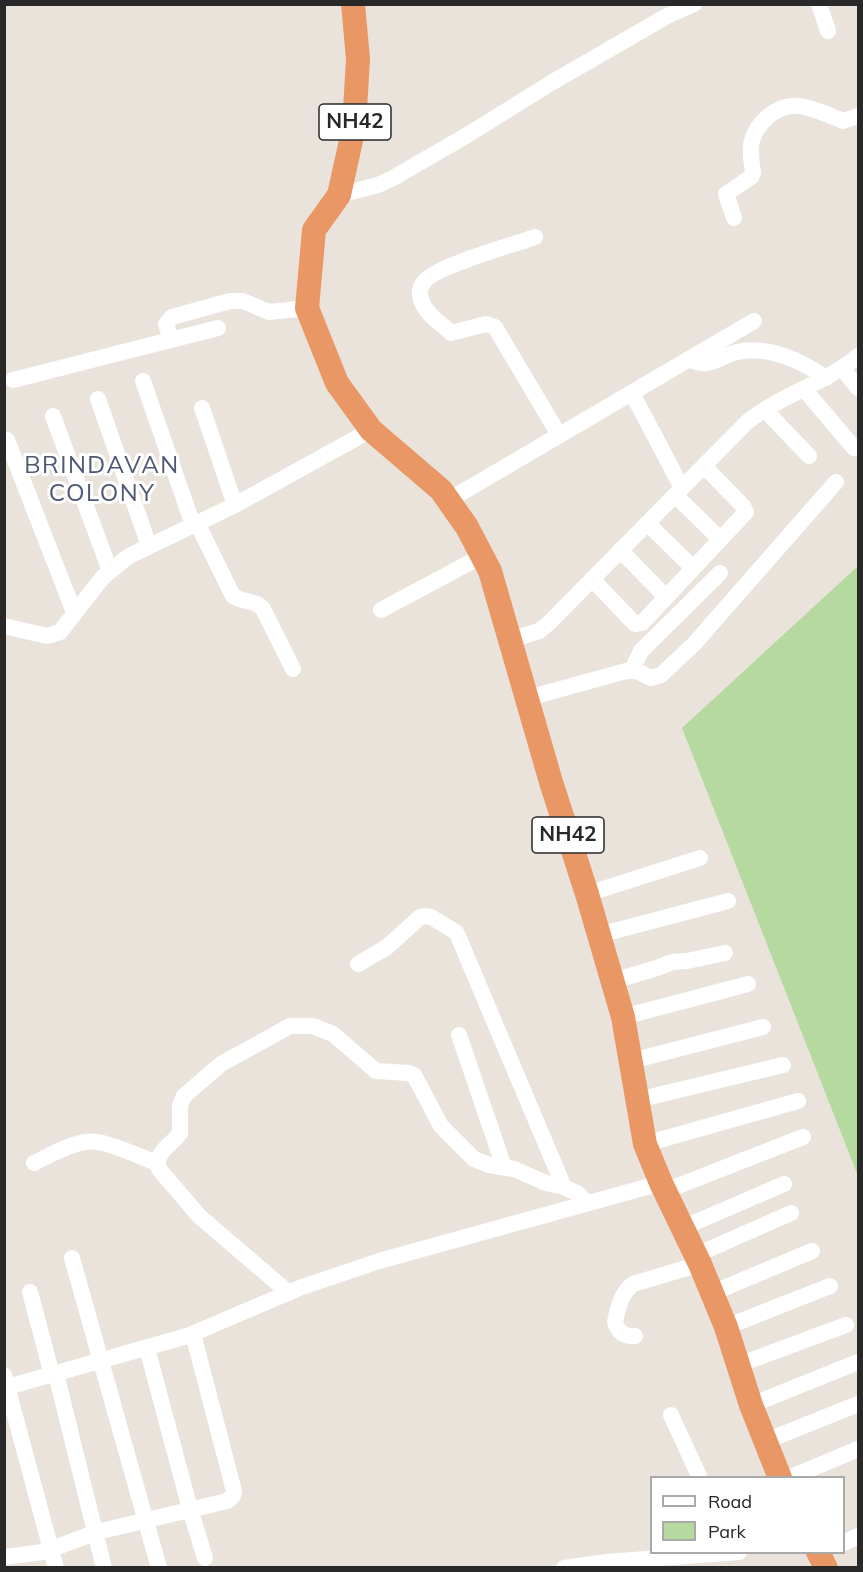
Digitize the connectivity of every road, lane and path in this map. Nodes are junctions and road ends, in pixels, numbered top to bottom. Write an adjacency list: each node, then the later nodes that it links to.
1 (352, 4): 6 (highway, NH42)
2 (693, 4): 6 (street)
3 (819, 4): 4 (street)
4 (828, 31)
5 (858, 116): 7 (street)
6 (339, 195): 9 (highway, NH42)
7 (734, 218)
8 (535, 237): 27 (street)
9 (306, 308): 12 (street); 26 (highway, NH42)
10 (754, 321): 14 (street)
11 (218, 328): 12 (street)
12 (171, 340): 17 (street)
13 (858, 356): 15 (street)
14 (689, 359): 16 (street); 21 (street)
15 (842, 368): 16 (street); 19 (street)
16 (825, 378): 20 (street)
17 (13, 380)
18 (143, 381): 37 (street)
19 (858, 388)
20 (804, 389): 24 (street); 29 (street)
21 (632, 393): 27 (street); 33 (street)
22 (98, 399): 39 (street)
23 (202, 408): 35 (street)
24 (765, 410): 30 (street); 31 (street)
25 (53, 416): 43 (street)
26 (371, 430): 34 (highway, NH42); 35 (street)
27 (559, 435): 34 (street)
28 (7, 440): 48 (street)
29 (854, 448)
30 (809, 456)
31 (704, 466): 33 (street); 38 (street)
32 (836, 482): 52 (street)
33 (678, 492): 36 (street); 38 (street)
34 (449, 500): 41 (highway, NH42)
35 (235, 505): 37 (street)
36 (647, 523): 40 (street); 42 (street)
37 (195, 524): 39 (street); 51 (street)
38 (720, 539): 42 (street)
39 (149, 546): 43 (street)
40 (620, 550): 45 (street); 46 (street)
41 (482, 556): 47 (street); 50 (highway, NH42)
42 (693, 568): 46 (street)
43 (110, 571): 48 (street)
44 (720, 573): 52 (street)
45 (592, 579): 46 (street); 50 (street)
46 (666, 597)
47 (381, 610)
48 (74, 612): 49 (street)
49 (4, 626)
50 (510, 640): 53 (highway, NH42)
51 (293, 669)
52 (632, 670): 53 (street)
53 (528, 698): 55 (highway, NH42)
54 (700, 858): 55 (street)
55 (586, 894): 57 (highway, NH42)
56 (728, 901): 57 (street)
57 (599, 935): 60 (highway, NH42)
58 (725, 953): 60 (street)
59 (358, 964): 75 (street)
60 (613, 981): 62 (highway, NH42)
61 (748, 984): 62 (street)
62 (623, 1017): 65 (highway, NH42)
63 (763, 1027): 65 (street)
64 (459, 1035): 73 (street)
65 (631, 1061): 67 (highway, NH42)
66 (783, 1065): 67 (street)
67 (637, 1100): 70 (highway, NH42)
68 (798, 1101): 70 (street)
69 (802, 1137): 76 (street)
70 (645, 1144): 76 (highway, NH42)
71 (34, 1163): 72 (street)
72 (157, 1163): 73 (street); 85 (street)
73 (504, 1167): 75 (street)
74 (784, 1184): 79 (street)
75 (564, 1187): 77 (street)
76 (663, 1187): 77 (street); 79 (highway, NH42)
77 (587, 1203): 85 (street)
78 (791, 1214): 82 (street)
79 (682, 1228): 82 (highway, NH42)
80 (812, 1251): 86 (street)
81 (72, 1258): 92 (street)
82 (698, 1260): 86 (highway, NH42); 90 (street)
83 (830, 1286): 88 (street)
84 (30, 1292): 95 (street)
85 (289, 1293): 89 (street)
86 (712, 1293): 88 (highway, NH42)
87 (846, 1325): 94 (street)
88 (726, 1328): 94 (highway, NH42)
89 (193, 1334): 91 (street); 105 (street)
90 (635, 1336)
91 (147, 1348): 92 (street); 105 (street)
92 (101, 1361): 95 (street); 106 (street)
93 (858, 1362): 98 (street)
94 (738, 1365): 98 (highway, NH42)
95 (54, 1374): 96 (street); 107 (street)
96 (6, 1384): 108 (street)
97 (858, 1404): 100 (street)
98 (751, 1405): 100 (highway, NH42)
99 (671, 1414): 102 (street)
100 (766, 1441): 103 (highway, NH42)
101 (858, 1449): 104 (street)
102 (699, 1476)
103 (779, 1476)
104 (794, 1476)
105 (190, 1509): 106 (street); 111 (street)
106 (145, 1520): 107 (street); 115 (street)
107 (97, 1532): 108 (street); 114 (street)
108 (51, 1549): 110 (street); 113 (street)
109 (721, 1554): 112 (street)
110 (4, 1557)
111 (206, 1558)
112 (679, 1558): 116 (street)
113 (56, 1568)
114 (104, 1568)
115 (159, 1568)
116 (564, 1568)

